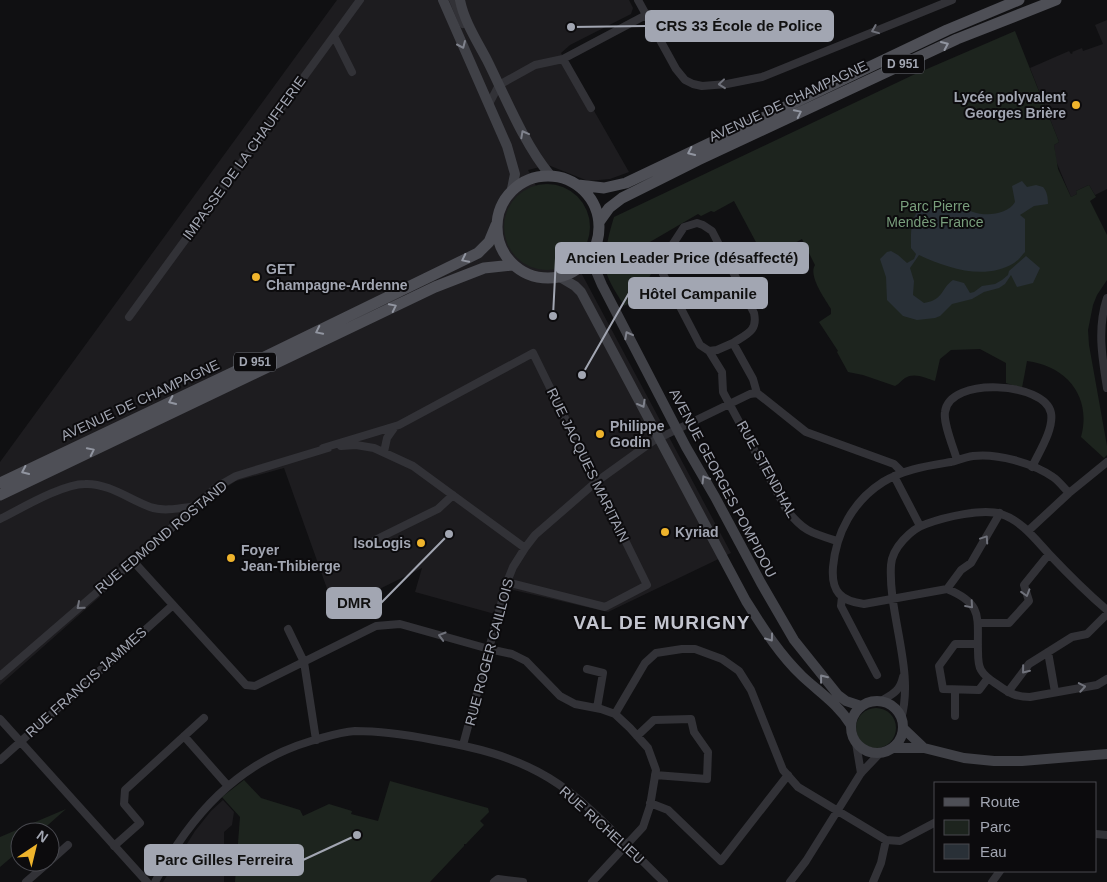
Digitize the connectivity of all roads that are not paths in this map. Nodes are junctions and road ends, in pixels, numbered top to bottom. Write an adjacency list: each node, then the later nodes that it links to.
1 (360, 0): 10 (street, IMPASSE DE LA CHAUFFERIE)
2 (443, 0): 15 (main road, one-way to 15)
3 (453, 0): 11 (street)
4 (460, 0): 11 (main road)
5 (638, 0): 9 (street)
6 (952, 0): 9 (street, one-way to 9)
7 (1056, 0): 20 (main road, AVENUE DE CHAMPAGNE / D 951, one-way to 7)
8 (1013, 1): 18 (main road, AVENUE DE CHAMPAGNE / D 951, one-way to 18)
9 (646, 15): 12 (street)
10 (334, 36): 13 (street); 26 (street, IMPASSE DE LA CHAUFFERIE)
11 (475, 36): 14 (main road)
12 (563, 59): 14 (street); 16 (street)
13 (352, 72)
14 (499, 85): 15 (street); 17 (main road, one-way to 14)
15 (489, 104): 19 (main road)
16 (591, 108)
17 (550, 175): 18 (main road); 19 (main road)
18 (578, 185): 20 (main road)
19 (512, 189): 21 (main road)
20 (599, 222): 22 (main road)
21 (496, 225): 23 (main road); 45 (main road, AVENUE DE CHAMPAGNE / D 951, one-way to 45)
22 (594, 250): 24 (main road); 33 (main road, AVENUE GEORGES POMPIDOU, one-way to 22)
23 (513, 265): 24 (main road); 47 (main road, AVENUE DE CHAMPAGNE / D 951, one-way to 23)
24 (560, 277): 35 (main road, one-way to 35)
25 (1107, 298): 29 (street)
26 (129, 317)
27 (733, 343): 28 (street); 28 (street, RUE STENDHAL); 30 (street)
28 (709, 351): 31 (street, RUE STENDHAL)
29 (1107, 388)
30 (757, 393): 31 (street, RUE ROGER CAILLOIS); 42 (street)
31 (731, 404): 33 (street, RUE ROGER CAILLOIS); 55 (street, RUE STENDHAL)
32 (396, 427): 34 (street, RUE JACQUES MARITAIN); 38 (street); 44 (street, RUE JACQUES MARITAIN)
33 (678, 430): 35 (street, RUE ROGER CAILLOIS); 82 (main road, AVENUE GEORGES POMPIDOU, one-way to 33)
34 (378, 432): 36 (street); 37 (street, RUE JACQUES MARITAIN)
35 (660, 438): 44 (street, RUE ROGER CAILLOIS); 89 (main road, one-way to 89)
36 (368, 447): 37 (street, RUE EDMOND ROSTAND); 38 (street, RUE EDMOND ROSTAND)
37 (323, 448): 49 (street, RUE EDMOND ROSTAND)
38 (384, 452): 48 (street, RUE EDMOND ROSTAND)
39 (958, 460): 41 (street); 41 (street); 42 (street)
40 (1107, 462): 46 (street)
41 (1032, 467): 46 (street)
42 (902, 472): 43 (street)
43 (894, 476): 52 (street); 55 (street)
44 (596, 482): 56 (street, RUE ROGER CAILLOIS); 59 (street, RUE JACQUES MARITAIN)
45 (0, 483)
46 (1069, 493): 53 (street)
47 (0, 495)
48 (453, 495): 54 (street); 56 (street, RUE EDMOND ROSTAND)
49 (197, 506): 51 (street); 58 (street, RUE EDMOND ROSTAND)
50 (1000, 513): 52 (street); 53 (street); 60 (street, one-way to 50)
51 (0, 519)
52 (920, 526): 62 (street)
53 (1028, 531): 57 (street)
54 (375, 540)
55 (837, 541): 61 (street)
56 (525, 548): 59 (street, RUE ROGER CAILLOIS)
57 (1049, 554): 64 (street); 66 (street, one-way to 66)
58 (133, 561): 63 (street); 75 (street, RUE EDMOND ROSTAND, one-way to 75)
59 (507, 582): 69 (street, RUE ROGER CAILLOIS)
60 (947, 589): 62 (street); 66 (street, one-way to 66)
61 (842, 597): 62 (street); 74 (street)
62 (893, 600): 73 (street)
63 (173, 605): 71 (street); 93 (street, RUE FRANCIS JAMMES)
64 (1107, 610)
65 (1107, 614): 70 (street)
66 (978, 623): 68 (street)
67 (288, 630): 71 (street)
68 (978, 644): 76 (street); 78 (street)
69 (489, 649): 71 (street, one-way to 71); 83 (street); 95 (street, RUE ROGER CAILLOIS)
70 (1048, 652): 79 (street, one-way to 79); 80 (street)
71 (304, 662): 92 (street)
72 (587, 669): 83 (street)
73 (904, 672): 81 (street); 88 (street)
74 (877, 674)
75 (0, 676)
76 (988, 678): 78 (street); 79 (street)
77 (1107, 679): 80 (street, one-way to 77)
78 (955, 690): 85 (street)
79 (1008, 692): 80 (street)
80 (1055, 692)
81 (881, 701): 82 (main road); 88 (main road)
82 (861, 706): 89 (main road)
83 (597, 708): 84 (street)
84 (615, 714): 91 (street); 103 (street)
85 (955, 716)
86 (204, 718): 90 (street)
87 (0, 719): 93 (street)
88 (902, 723): 96 (main road); 97 (main road)
89 (851, 725): 94 (main road)
90 (184, 736): 104 (street); 111 (street)
91 (637, 736): 102 (street); 102 (street)
92 (316, 740): 95 (street, RUE RICHELIEU); 104 (street, RUE RICHELIEU)
93 (20, 742): 100 (street, RUE FRANCIS JAMMES); 111 (street)
94 (856, 743): 98 (main road); 101 (street)
95 (463, 745): 109 (street, RUE RICHELIEU)
96 (892, 748): 97 (main road); 98 (main road)
97 (924, 748): 99 (main road)
98 (880, 753): 101 (street)
99 (1107, 754)
100 (0, 760)
101 (861, 773): 106 (street)
102 (655, 775): 105 (street)
103 (788, 775): 105 (street); 106 (street)
104 (228, 786): 116 (street, RUE RICHELIEU)
105 (650, 803): 109 (street)
106 (837, 811): 108 (street); 121 (street)
107 (934, 823): 108 (street)
108 (886, 840): 122 (street)
109 (625, 845): 119 (street); 120 (street, RUE RICHELIEU)
110 (68, 846): 112 (street)
111 (114, 846): 115 (street)
112 (60, 853)
113 (36, 879): 114 (street)
114 (26, 882)
115 (147, 882)
116 (156, 882)
117 (494, 882): 118 (street)
118 (523, 882)
119 (592, 882)
120 (664, 882)
121 (790, 882)
122 (873, 882)

